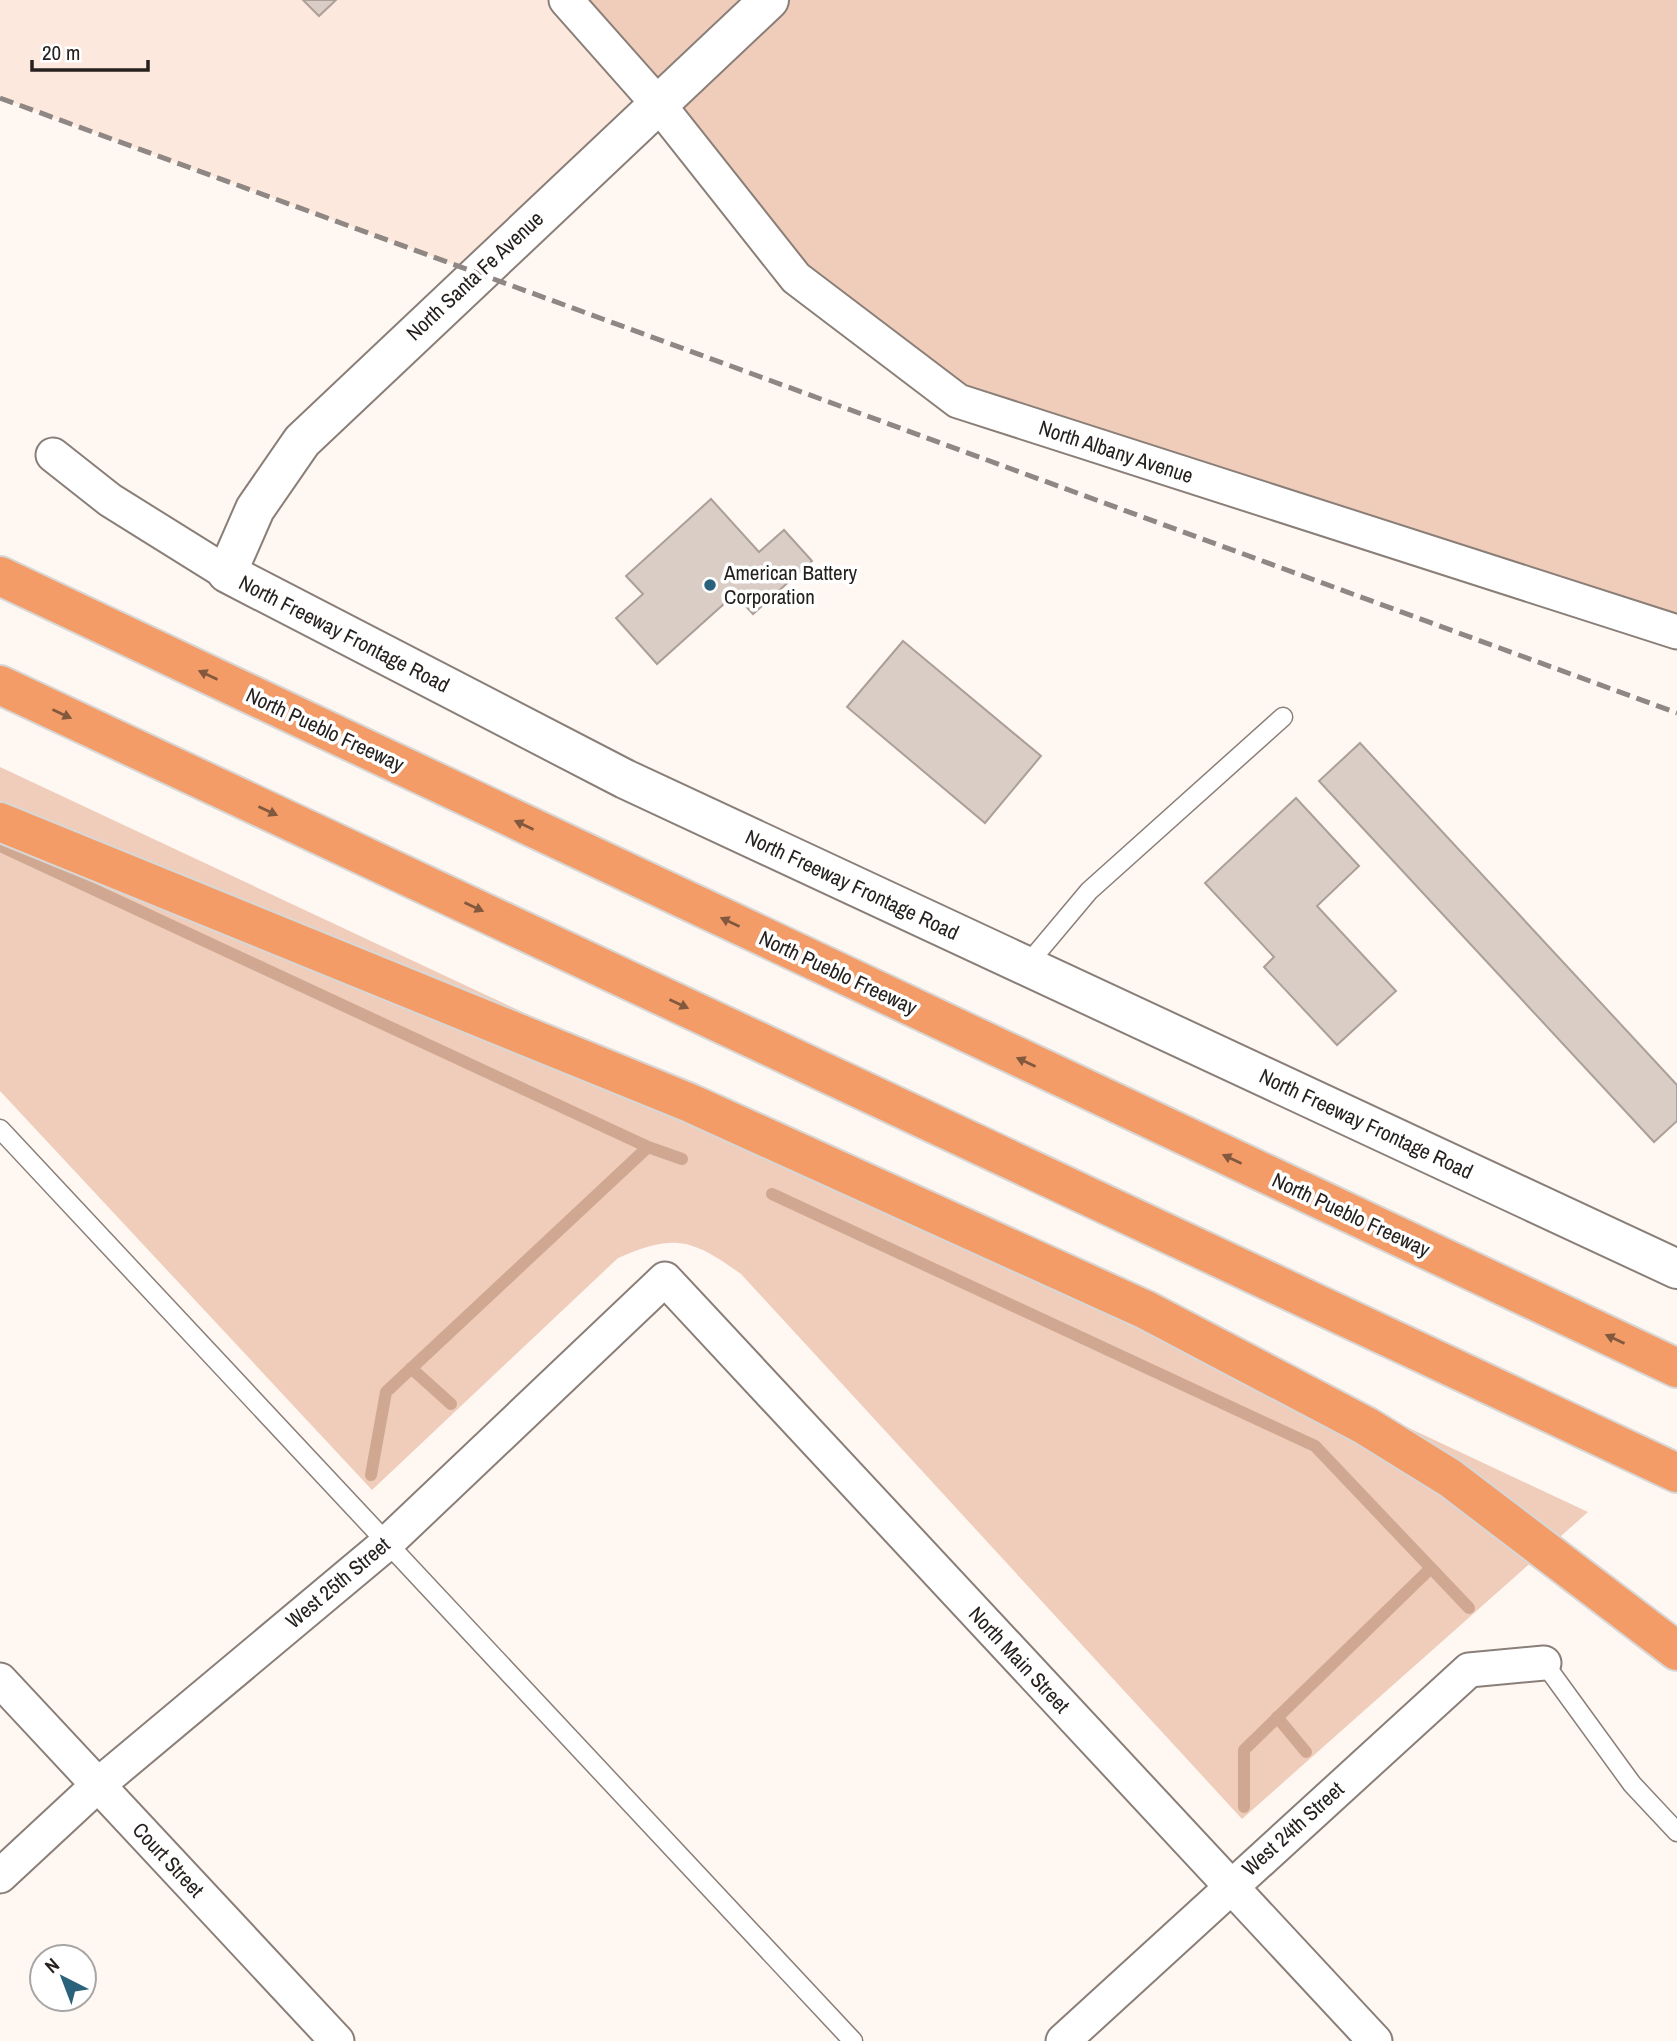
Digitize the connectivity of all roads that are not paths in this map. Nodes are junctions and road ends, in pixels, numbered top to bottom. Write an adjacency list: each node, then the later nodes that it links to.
1 (566, 0): 3 (street)
2 (769, 0): 3 (street, North Santa Fe Avenue)
3 (659, 105): 5 (street, North Santa Fe Avenue); 7 (street, North Albany Avenue)
4 (53, 455): 5 (street, North Freeway Frontage Road)
5 (227, 573): 11 (street, North Freeway Frontage Road)
6 (0, 576): 15 (highway, North Pueblo Freeway, one-way to 6)
7 (1677, 632)
8 (0, 685): 16 (highway, one-way to 16)
9 (1283, 717): 11 (lane)
10 (0, 822): 18 (highway)
11 (1026, 966): 13 (street, North Freeway Frontage Road)
12 (0, 1129): 17 (lane)
13 (1677, 1269)
14 (665, 1279): 17 (street, West 25th Street); 24 (street, North Main Street)
15 (1677, 1368)
16 (1677, 1473)
17 (386, 1544): 21 (street, West 25th Street); 26 (lane)
18 (1677, 1651)
19 (1544, 1663): 22 (lane); 24 (street, West 24th Street)
20 (0, 1679): 21 (street, Court Street)
21 (99, 1785): 23 (street, West 25th Street); 25 (street, Court Street)
22 (1677, 1832)
23 (0, 1876)
24 (1229, 1886): 27 (street, West 24th Street); 28 (street, North Main Street)
25 (337, 2041)
26 (853, 2041)
27 (1063, 2041)
28 (1375, 2041)

